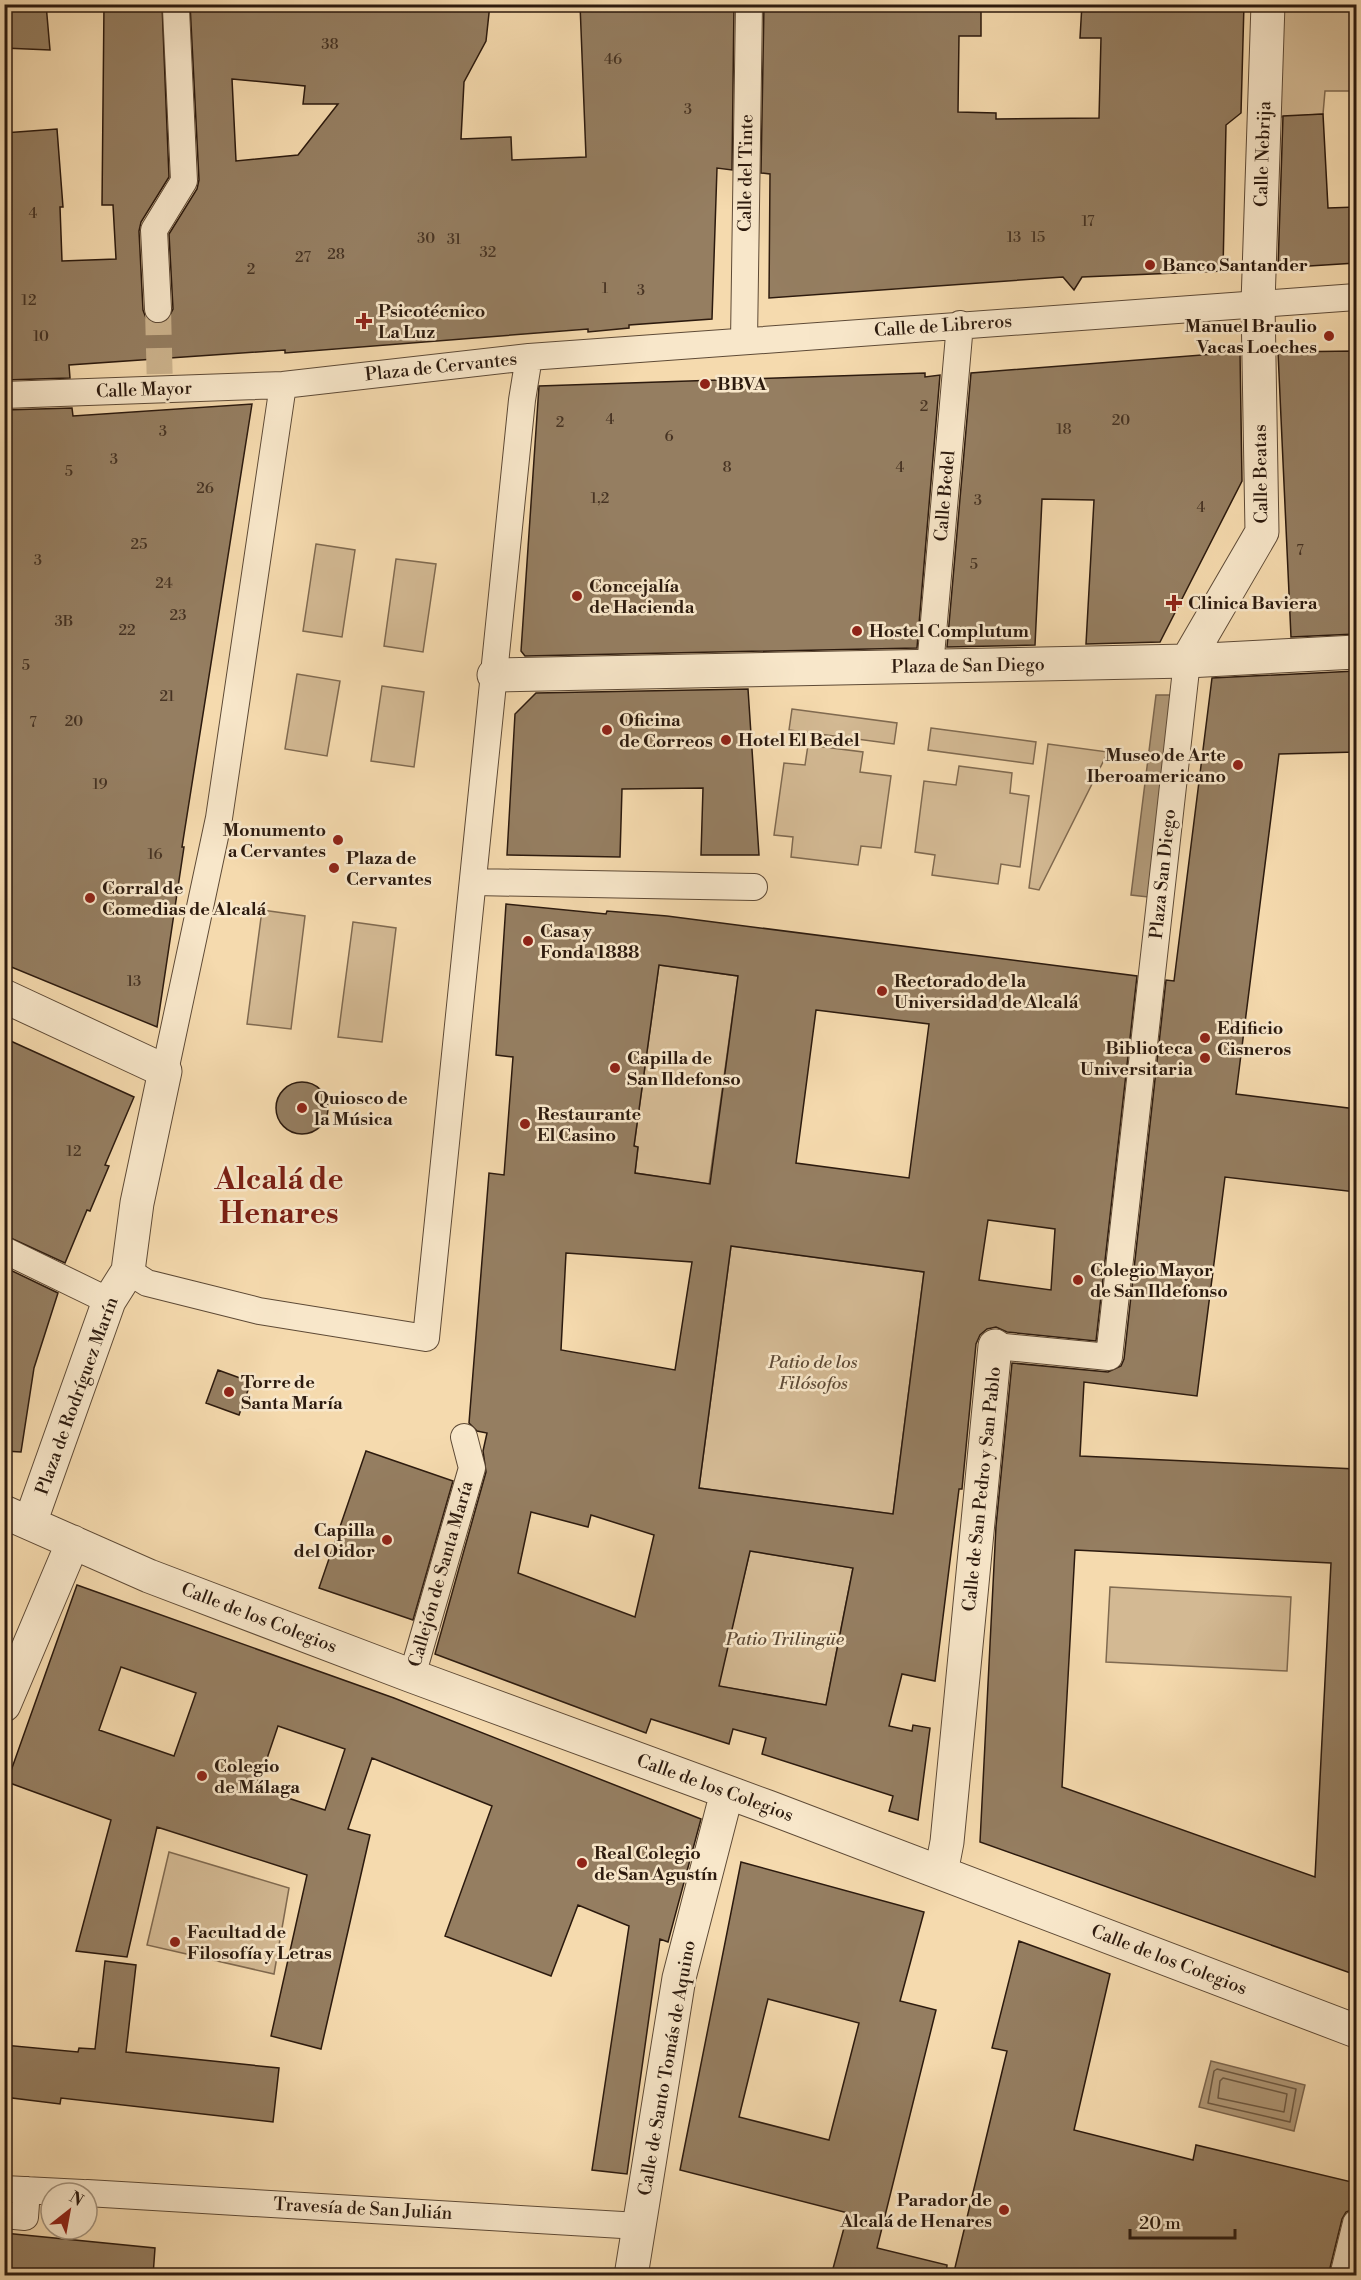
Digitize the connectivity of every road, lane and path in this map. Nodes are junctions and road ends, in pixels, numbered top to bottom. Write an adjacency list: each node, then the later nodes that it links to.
1 (748, 4): 8 (street, Calle del Tinte)
2 (1269, 4): 5 (street, Calle Nebrija)
3 (176, 9): 6 (street)
4 (1356, 297): 5 (street, Calle de Libreros)
5 (1258, 303): 7 (street, Calle de Libreros); 13 (street, Calle Beatas)
6 (158, 309)
7 (960, 324): 8 (street, Calle de Libreros); 14 (street, Calle Bedel)
8 (744, 342): 9 (street, Calle de Libreros)
9 (529, 357): 10 (street, Plaza de Cervantes); 15 (street, Plaza de Cervantes)
10 (283, 385): 11 (street, Calle Mayor); 20 (street)
11 (4, 394)
12 (1356, 652): 13 (street, Plaza de San Diego)
13 (1186, 661): 14 (street, Plaza de San Diego); 18 (street, Plaza San Diego)
14 (930, 667): 15 (street, Plaza de San Diego)
15 (494, 675): 16 (street, Plaza de Cervantes)
16 (474, 882): 17 (street); 22 (street, Plaza de Cervantes)
17 (754, 887)
18 (1151, 978): 24 (street, Calle de San Pedro y San Pablo)
19 (4, 996): 20 (street)
20 (155, 1066): 22 (street)
21 (4, 1250): 23 (street)
22 (128, 1271): 23 (street, Plaza de Rodríguez Marín)
23 (109, 1301): 26 (street, Plaza de Rodríguez Marín)
24 (995, 1346): 31 (street, Calle de San Pedro y San Pablo)
25 (464, 1437): 28 (street, Callejón de Santa María)
26 (17, 1517): 27 (street, Calle de los Colegios)
27 (73, 1542): 28 (street, Calle de los Colegios); 29 (street)
28 (412, 1676): 30 (street, Calle de los Colegios)
29 (4, 1705)
30 (727, 1792): 31 (street, Calle de los Colegios); 38 (street, Calle de Santo Tomás de Aquino)
31 (941, 1874): 32 (street, Calle de los Colegios)
32 (1356, 2031)
33 (16, 2189): 34 (street, Travesía de San Julián); 36 (street)
34 (39, 2190)
35 (99, 2194): 38 (street, Travesía de San Julián)
36 (4, 2215)
37 (1356, 2223): 40 (street)
38 (639, 2226): 39 (street, Calle de Santo Tomás de Aquino)
39 (631, 2276)
40 (1343, 2276)

